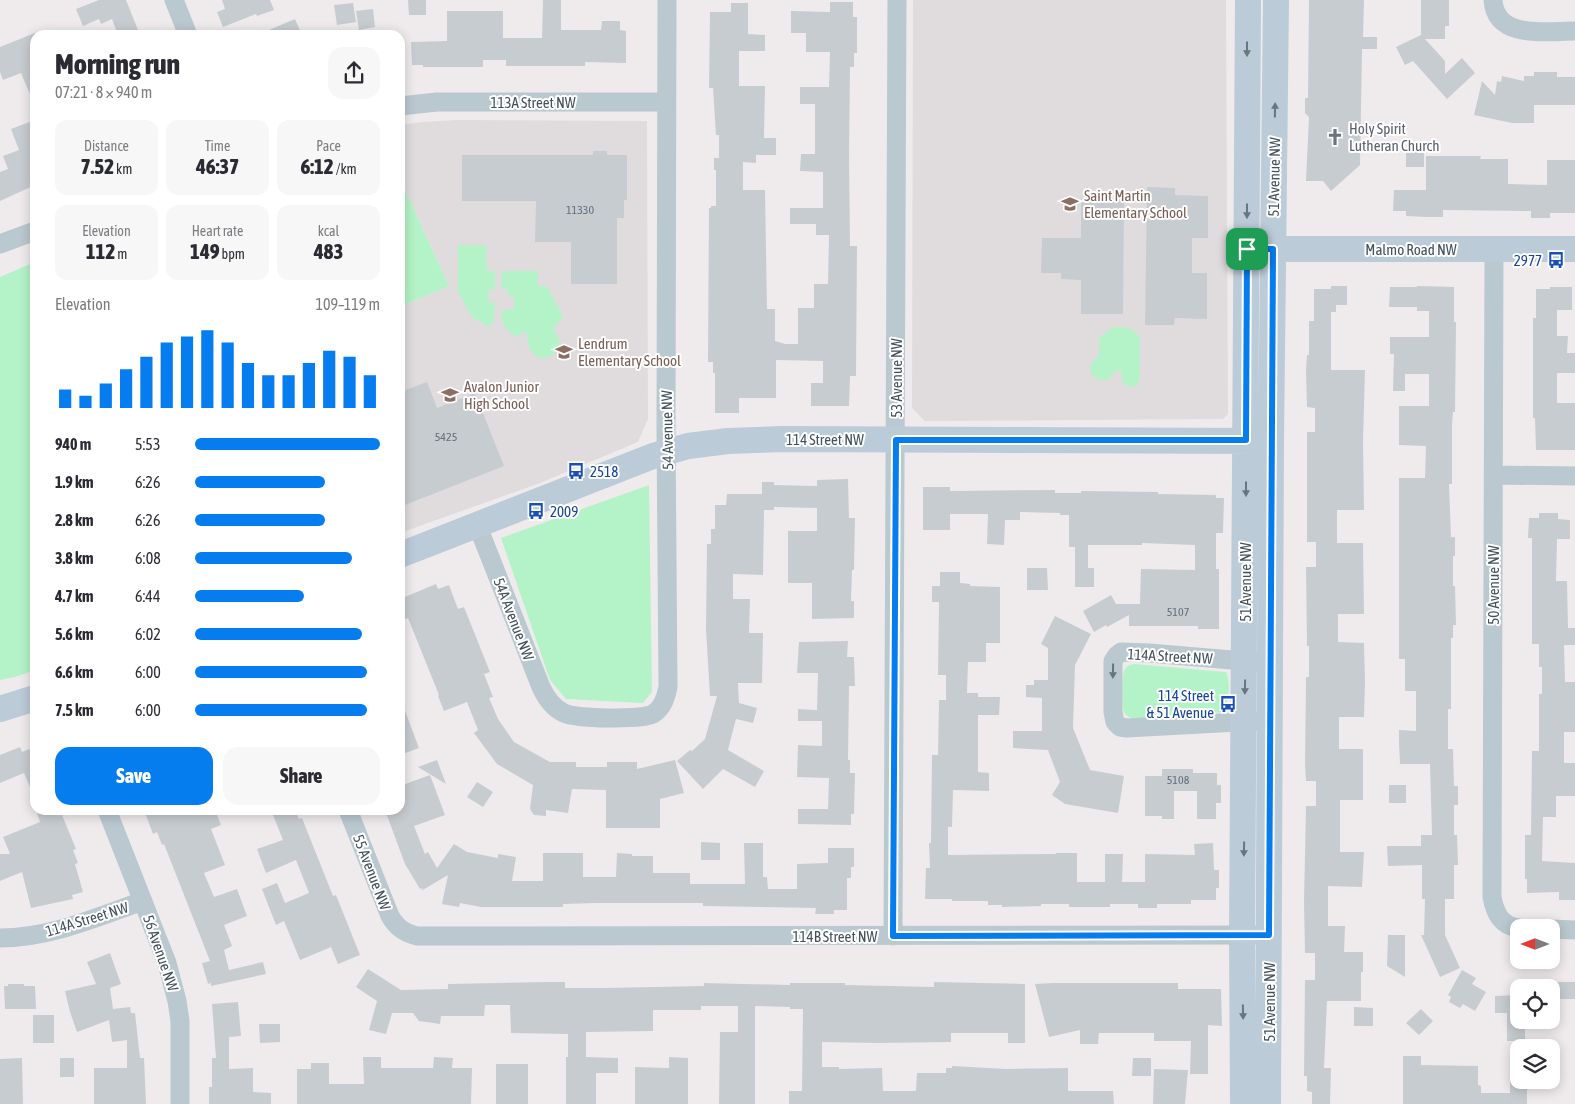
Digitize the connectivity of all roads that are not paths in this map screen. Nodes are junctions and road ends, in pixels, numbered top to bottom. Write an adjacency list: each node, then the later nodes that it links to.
1 (174, 0): 7 (street)
2 (667, 0): 9 (street, 54 Avenue NW)
3 (897, 0): 17 (street, 53 Avenue NW)
4 (1248, 0): 13 (main road, 51 Avenue NW, one-way to 13)
5 (1276, 0): 14 (main road, 51 Avenue NW, one-way to 5)
6 (1493, 0): 8 (street)
7 (186, 30)
8 (1575, 31)
9 (666, 102): 10 (street, 113A Street NW); 19 (street, 54 Avenue NW)
10 (405, 105)
11 (30, 233): 12 (street)
12 (0, 244)
13 (1247, 249): 14 (main road, Malmo Road NW); 18 (main road, 51 Avenue NW)
14 (1273, 249): 15 (main road, Malmo Road NW); 18 (main road, 51 Avenue NW)
15 (1494, 249): 16 (main road, Malmo Road NW); 20 (street, 50 Avenue NW)
16 (1575, 250)
17 (896, 440): 18 (main road, 114 Street NW); 19 (main road, 114 Street NW); 38 (street, 53 Avenue NW)
18 (1258, 441): 24 (main road, 51 Avenue NW)
19 (668, 452): 22 (main road, 114 Street NW); 27 (street, 54 Avenue NW)
20 (1494, 475): 21 (street); 32 (street, 50 Avenue NW)
21 (1575, 476)
22 (477, 524): 23 (main road, 114 Street NW); 27 (street, 54A Avenue NW)
23 (405, 552)
24 (1257, 663): 28 (main road, 51 Avenue NW); 28 (street, 114A Street NW, one-way to 28)
25 (30, 700): 26 (main road)
26 (0, 709)
27 (558, 709)
28 (1257, 720): 36 (main road, 51 Avenue NW, one-way to 36); 37 (main road, 51 Avenue NW)
29 (109, 815): 31 (street, 56 Avenue NW)
30 (350, 815): 33 (street, 55 Avenue NW)
31 (143, 901): 39 (street, 114A Street NW); 40 (street, 56 Avenue NW)
32 (1510, 926)
33 (402, 930): 38 (street, 114B Street NW)
34 (1560, 930): 35 (street)
35 (1575, 930)
36 (1242, 935): 37 (street, 114B Street NW); 38 (street, 114B Street NW); 41 (main road, 51 Avenue NW, one-way to 41)
37 (1269, 935): 42 (main road, 51 Avenue NW)
38 (893, 936)
39 (0, 938)
40 (180, 1104)
41 (1244, 1104)
42 (1268, 1104)

